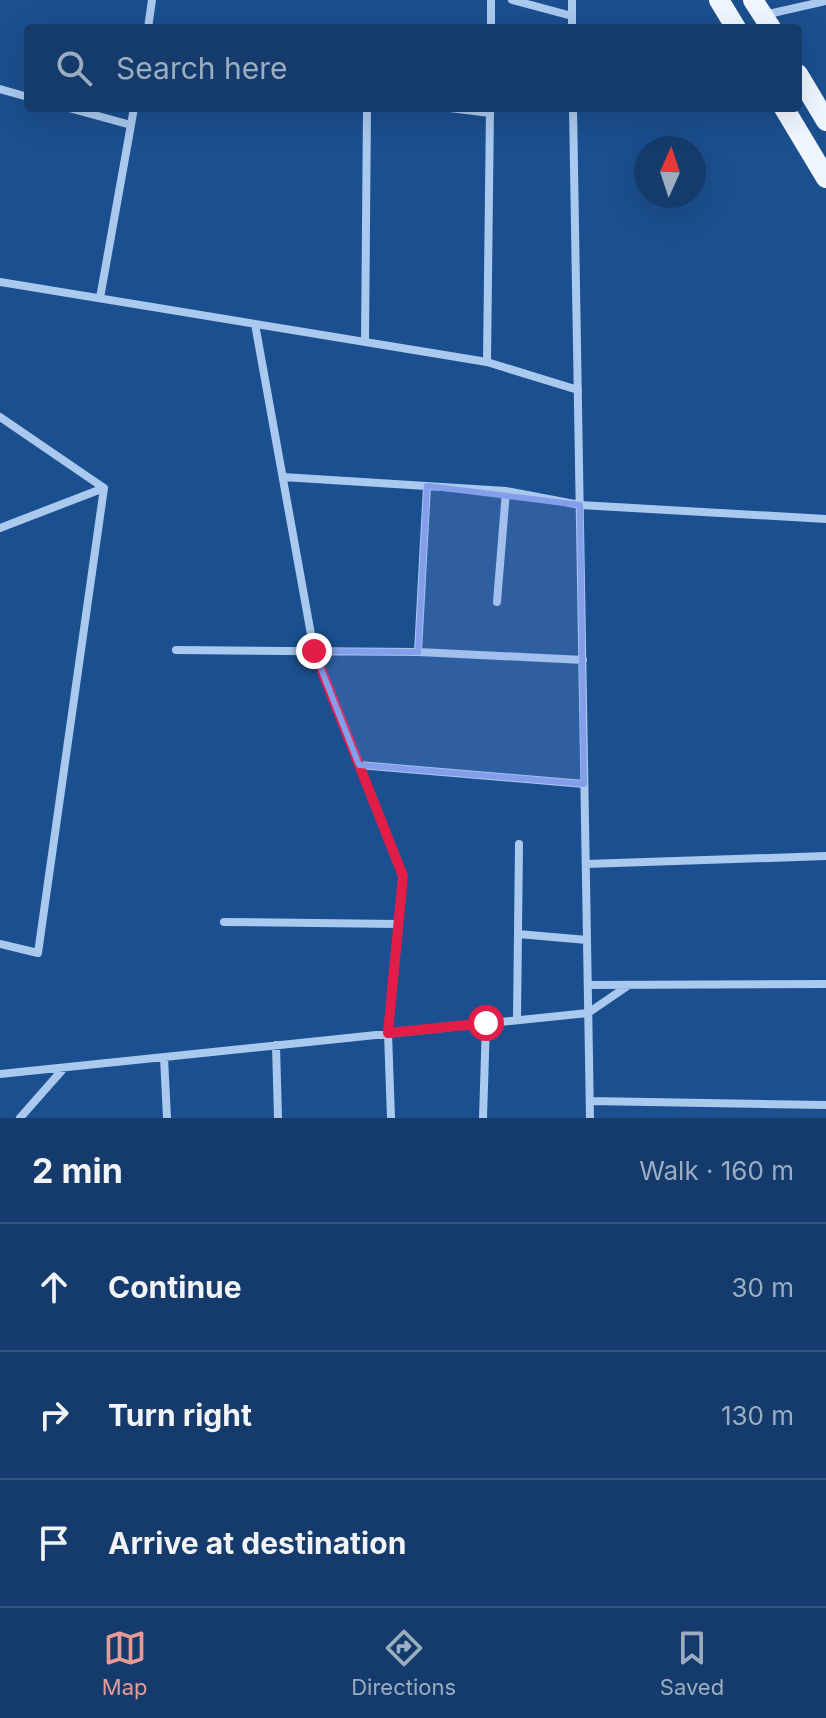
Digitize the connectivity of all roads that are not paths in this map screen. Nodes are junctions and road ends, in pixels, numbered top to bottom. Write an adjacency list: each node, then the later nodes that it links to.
1 (152, 0): 9 (street)
2 (491, 0): 10 (street)
3 (512, 0): 8 (street)
4 (572, 0): 8 (street)
5 (719, 0): 12 (main road)
6 (826, 1): 7 (street)
7 (762, 14)
8 (572, 16): 11 (street)
9 (149, 24)
10 (491, 24)
11 (572, 24)
12 (734, 24)
13 (802, 81): 22 (main road)
14 (0, 89): 15 (street)
15 (24, 96)
16 (84, 112): 23 (street)
17 (133, 112): 23 (street)
18 (367, 112): 28 (street)
19 (490, 112): 29 (street)
20 (573, 112): 30 (street)
21 (786, 112): 24 (main road)
22 (826, 121)
23 (131, 125): 26 (street)
24 (826, 178)
25 (0, 282): 26 (street)
26 (100, 298): 27 (street)
27 (255, 324): 28 (street); 32 (street)
28 (365, 342): 29 (street)
29 (487, 362): 30 (street)
30 (578, 390): 36 (street)
31 (0, 417): 34 (street)
32 (283, 477): 33 (street); 41 (street)
33 (427, 486): 35 (street); 42 (street)
34 (104, 488): 38 (street); 53 (street)
35 (506, 491): 36 (street); 39 (street)
36 (580, 505): 37 (street); 43 (street)
37 (826, 519)
38 (0, 528)
39 (497, 602)
40 (176, 650): 41 (street)
41 (314, 651): 42 (street); 44 (street)
42 (418, 652): 43 (street)
43 (583, 660): 45 (street)
44 (359, 765): 45 (street); 50 (street)
45 (584, 784): 48 (street)
46 (519, 844): 51 (street)
47 (826, 856): 48 (street)
48 (586, 864): 52 (street)
49 (224, 922): 50 (street)
50 (398, 924): 60 (street)
51 (518, 934): 52 (street); 58 (street)
52 (587, 940): 55 (street)
53 (0, 944)
54 (826, 984): 56 (street)
55 (588, 985): 56 (street); 57 (street)
56 (629, 985): 57 (street)
57 (588, 1013): 58 (street); 65 (street)
58 (517, 1019): 59 (street)
59 (486, 1023): 60 (street); 71 (street)
60 (388, 1033): 61 (street); 70 (street)
61 (276, 1045): 62 (street); 69 (street)
62 (164, 1057): 63 (street); 68 (street)
63 (65, 1067): 64 (street); 67 (street)
64 (0, 1074)
65 (590, 1101): 66 (street); 72 (street)
66 (826, 1105)
67 (20, 1118)
68 (167, 1118)
69 (278, 1118)
70 (391, 1118)
71 (483, 1118)
72 (590, 1118)

